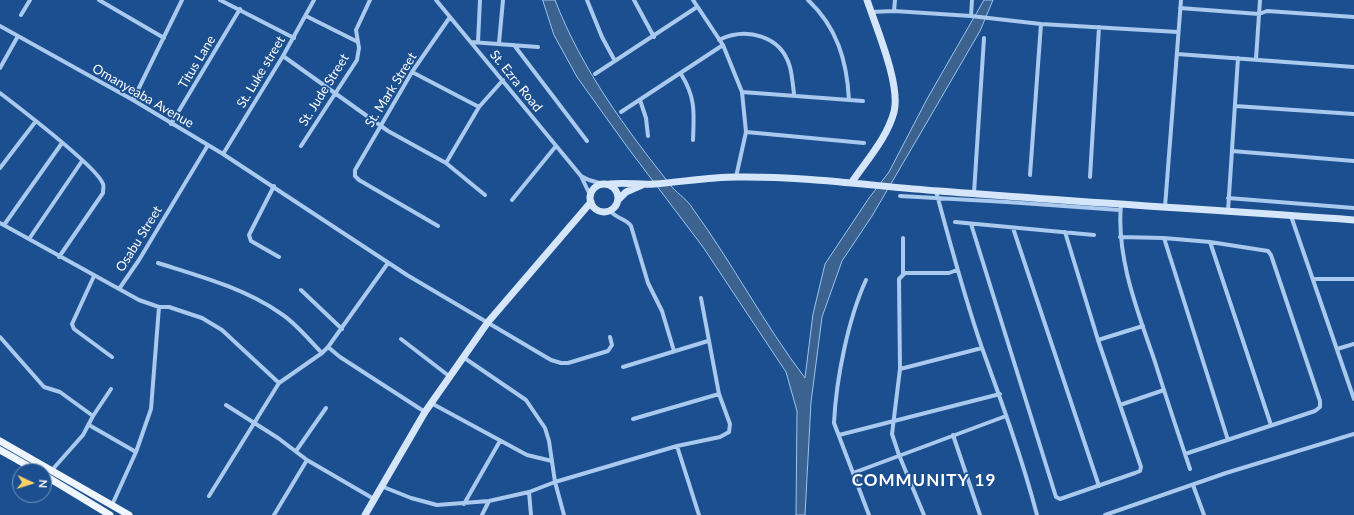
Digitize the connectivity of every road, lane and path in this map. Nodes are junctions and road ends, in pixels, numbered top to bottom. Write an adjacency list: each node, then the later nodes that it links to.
1 (30, 0): 25 (street)
2 (99, 0): 36 (street)
3 (182, 0): 36 (street)
4 (220, 0): 21 (street)
5 (314, 0): 26 (street, St. Luke street)
6 (370, 0): 40 (street, St. Jude Street)
7 (436, 0): 28 (street, St. Ezra Road)
8 (480, 0): 42 (street)
9 (503, 0): 43 (street)
10 (587, 0): 51 (street)
11 (634, 0): 35 (street)
12 (693, 0): 19 (street)
13 (808, 0): 64 (street)
14 (867, 0): 23 (street)
15 (895, 0): 22 (street)
16 (972, 0): 27 (street)
17 (1181, 0): 20 (street)
18 (1260, 0): 24 (street)
19 (697, 7): 35 (street); 39 (street)
20 (1180, 8): 24 (street); 33 (street)
21 (240, 9): 37 (street); 71 (street, Titus Lane)
22 (894, 11): 23 (street); 27 (street)
23 (871, 12): 92 (street)
24 (1259, 14): 29 (street); 50 (street)
25 (21, 15)
26 (306, 16): 37 (street, St. Luke street); 40 (street)
27 (972, 16): 30 (street)
28 (450, 17): 41 (street, St. Ezra Road); 54 (street, St. Mark Street)
29 (1354, 17)
30 (1041, 24): 32 (street); 88 (street)
31 (0, 26): 34 (street, Omanyeaba Avenue)
32 (1099, 27): 33 (street); 91 (street)
33 (1178, 32): 47 (street)
34 (18, 36): 53 (street); 62 (street, Omanyeaba Avenue)
35 (654, 37): 51 (street)
36 (164, 38): 62 (street)
37 (294, 38): 48 (street, St. Luke street)
38 (984, 38): 97 (street)
39 (719, 40): 45 (street); 60 (street)
40 (358, 42): 61 (street, St. Jude Street)
41 (471, 42): 42 (street); 57 (street, St. Ezra Road)
42 (478, 42): 43 (street)
43 (499, 43): 44 (street)
44 (514, 45): 46 (street); 76 (street)
45 (723, 45): 56 (street); 59 (street)
46 (538, 47)
47 (1177, 54): 49 (street); 104 (street)
48 (283, 56): 61 (street); 83 (street, St. Luke street)
49 (1238, 58): 50 (street); 66 (street)
50 (1256, 59): 52 (street)
51 (615, 61): 55 (street)
52 (1354, 67)
53 (0, 68)
54 (412, 72): 67 (street); 72 (street, St. Mark Street)
55 (595, 74)
56 (681, 74): 63 (street); 75 (street)
57 (503, 80): 67 (street); 81 (street, St. Ezra Road)
58 (0, 92): 70 (street)
59 (742, 92): 60 (street); 73 (street)
60 (794, 94): 64 (street)
61 (336, 95): 72 (street); 80 (street, St. Jude Street)
62 (133, 100): 71 (street, Omanyeaba Avenue)
63 (640, 100): 68 (street); 74 (street)
64 (849, 100): 65 (street)
65 (863, 101)
66 (1235, 106): 69 (street); 82 (street)
67 (479, 107): 86 (street)
68 (622, 112)
69 (1354, 114)
70 (36, 121): 77 (street); 87 (street)
71 (171, 124): 79 (street, Omanyeaba Avenue)
72 (380, 126): 86 (street); 116 (street, St. Mark Street)
73 (746, 132): 78 (street); 90 (street)
74 (648, 136)
75 (693, 140)
76 (587, 141)
77 (62, 143): 84 (street); 114 (street)
78 (864, 143)
79 (208, 145): 83 (street, Omanyeaba Avenue); 135 (street, Osabu Street)
80 (301, 146)
81 (556, 146): 89 (street, St. Ezra Road); 103 (street)
82 (1232, 151): 85 (street); 100 (street)
83 (223, 154): 95 (street, Omanyeaba Avenue)
84 (82, 161): 123 (street); 125 (street)
85 (1354, 161)
86 (446, 163): 98 (street)
87 (0, 168)
88 (1030, 175)
89 (581, 176): 93 (street); 101 (street, St. Ezra Road)
90 (736, 177): 92 (street); 94 (street)
91 (1090, 178)
92 (852, 182): 96 (street)
93 (606, 184): 94 (street); 101 (street); 102 (street)
94 (644, 184): 102 (street)
95 (274, 186): 126 (street); 128 (street, Omanyeaba Avenue)
96 (937, 194): 97 (street); 99 (street); 105 (street); 129 (street)
97 (974, 194): 105 (street)
98 (485, 195)
99 (900, 196)
100 (1228, 198): 106 (street); 109 (street)
101 (591, 199): 107 (street); 110 (street)
102 (619, 199): 108 (street)
103 (512, 200)
104 (1166, 206): 105 (street); 109 (street)
105 (1121, 208): 120 (street)
106 (1354, 208)
107 (599, 211): 108 (street); 110 (street)
108 (610, 211): 151 (street)
109 (1228, 211): 111 (street)
110 (580, 216): 139 (street)
111 (1291, 216): 112 (street); 132 (street)
112 (1354, 220)
113 (955, 222): 115 (street)
114 (2, 224): 123 (street, Osabu Street)
115 (971, 224): 117 (street); 199 (street)
116 (438, 226)
117 (1013, 228): 118 (street); 199 (street)
118 (1065, 232): 119 (street); 145 (street)
119 (1094, 235)
120 (1120, 237): 122 (street); 140 (street)
121 (903, 238): 130 (street)
122 (1164, 238): 124 (street); 180 (street)
123 (29, 239): 125 (street, Osabu Street)
124 (1210, 242): 175 (street); 175 (street)
125 (59, 256): 131 (street, Osabu Street)
126 (279, 257)
127 (158, 263): 152 (street)
128 (388, 263): 139 (street, Omanyeaba Avenue); 141 (street)
129 (958, 270): 130 (street); 149 (street)
130 (903, 274): 156 (street)
131 (94, 276): 135 (street, Osabu Street); 153 (street)
132 (1313, 279): 133 (street); 150 (street)
133 (1354, 279)
134 (866, 280): 177 (street)
135 (119, 289): 138 (street)
136 (301, 290): 141 (street)
137 (701, 298): 146 (street)
138 (159, 307): 158 (street); 185 (street)
139 (488, 322): 143 (street, Omanyeaba Avenue); 154 (street)
140 (1143, 326): 145 (street); 160 (street)
141 (342, 329): 148 (street)
142 (0, 337): 169 (street)
143 (610, 337)
144 (401, 339): 157 (street)
145 (1098, 340): 166 (street)
146 (708, 341): 151 (street); 161 (street)
147 (1354, 344): 150 (street)
148 (328, 347): 152 (street); 168 (street)
149 (982, 348): 156 (street); 162 (street)
150 (1337, 349): 163 (street)
151 (674, 351): 155 (street)
152 (322, 353): 158 (street)
153 (112, 357)
154 (463, 357): 157 (street); 189 (street)
155 (623, 367)
156 (900, 369): 172 (street)
157 (449, 376): 164 (street)
158 (279, 383): 173 (street)
159 (111, 389): 169 (street)
160 (1164, 390): 166 (street); 186 (street)
161 (719, 394): 171 (street); 182 (street)
162 (1000, 394): 170 (street); 172 (street)
163 (1354, 399)
164 (431, 403): 168 (street); 181 (street)
165 (226, 405): 173 (street)
166 (1120, 405): 199 (street)
167 (326, 408): 184 (street)
168 (425, 412): 198 (street)
169 (93, 416): 174 (street)
170 (1006, 416): 178 (street); 217 (street)
171 (633, 418)
172 (894, 420): 177 (street); 187 (street)
173 (254, 422): 184 (street); 201 (street)
174 (89, 425): 185 (street); 193 (street)
175 (1271, 425): 180 (street)
176 (1354, 434): 197 (street)
177 (839, 435): 194 (street)
178 (953, 435): 187 (street); 216 (street)
179 (0, 440): 191 (main road)
180 (1228, 440): 186 (street)
181 (500, 441): 189 (street); 204 (street)
182 (676, 446): 196 (street); 213 (street)
183 (0, 450): 190 (main road)
184 (296, 451): 188 (street)
185 (136, 452): 205 (street)
186 (1185, 454): 192 (street)
187 (899, 455): 194 (street); 215 (street)
188 (307, 460): 202 (street); 208 (street)
189 (552, 461): 196 (street)
190 (23, 463)
191 (40, 463)
192 (1190, 469)
193 (52, 470): 205 (main road)
194 (854, 474): 214 (street)
195 (52, 480): 206 (main road)
196 (555, 482): 200 (street); 212 (street)
197 (1193, 484): 218 (street); 219 (street)
198 (381, 486): 202 (street); 204 (street)
199 (1100, 486)
200 (529, 492): 203 (street); 211 (street)
201 (209, 496)
202 (374, 499): 209 (street)
203 (489, 501): 204 (street); 210 (street)
204 (464, 504)
205 (112, 505): 207 (main road)
206 (110, 515)
207 (129, 515)
208 (274, 515)
209 (365, 515)
210 (482, 515)
211 (531, 515)
212 (564, 515)
213 (698, 515)
214 (869, 515)
215 (924, 515)
216 (980, 515)
217 (1037, 515)
218 (1105, 515)
219 (1204, 515)

